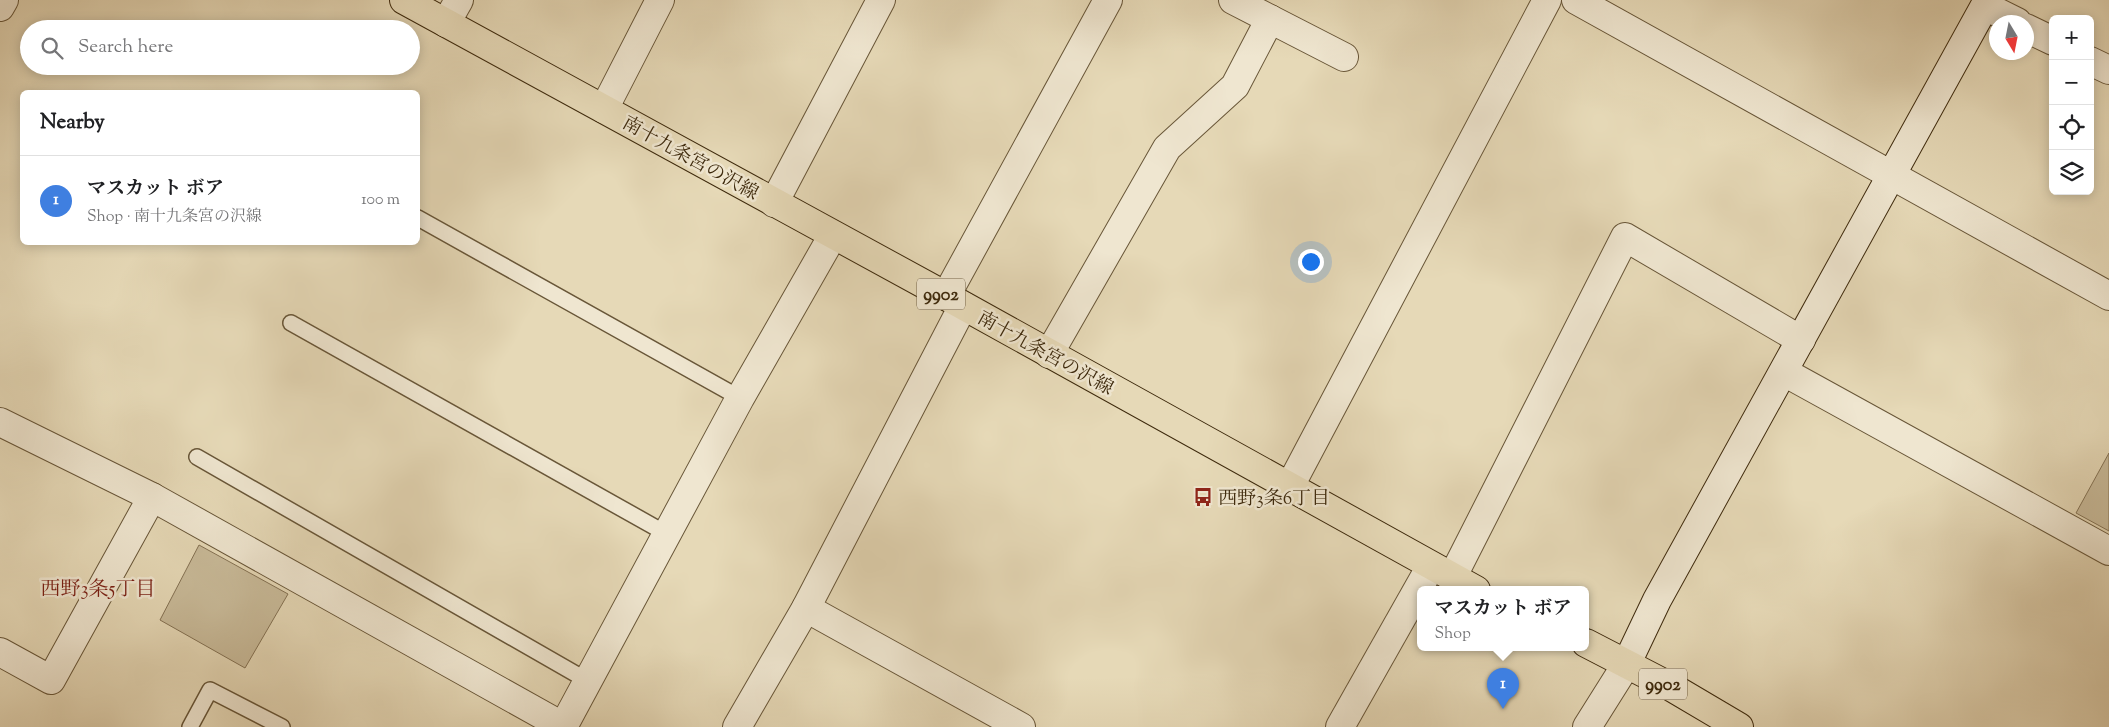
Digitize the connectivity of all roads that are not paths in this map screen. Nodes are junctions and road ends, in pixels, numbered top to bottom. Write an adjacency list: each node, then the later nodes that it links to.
1 (4, 0): 10 (street)
2 (404, 0): 11 (main road, 南十九条宮の沢線 / 9902)
3 (660, 0): 19 (street)
4 (881, 0): 21 (street)
5 (1108, 0): 25 (street)
6 (1233, 0): 13 (street)
7 (1547, 0): 33 (street)
8 (1576, 0): 20 (street)
9 (1986, 3): 12 (street); 20 (street)
10 (0, 7)
11 (453, 12): 19 (main road, 南十九条宮の沢線 / 9902)
12 (2006, 15)
13 (1270, 19): 16 (street); 28 (street)
14 (2034, 32): 15 (street)
15 (2049, 39)
16 (1344, 57)
17 (2094, 62): 18 (street)
18 (2109, 70)
19 (604, 110): 21 (main road, 南十九条宮の沢線 / 9902)
20 (1891, 176): 24 (street); 27 (street)
21 (774, 202): 23 (main road, 南十九条宮の沢線 / 9902)
22 (420, 219): 30 (lane)
23 (833, 235): 25 (main road, 南十九条宮の沢線 / 9902); 30 (street)
24 (2109, 296)
25 (954, 301): 28 (main road, 南十九条宮の沢線 / 9902); 40 (street)
26 (291, 323): 35 (lane)
27 (1802, 340): 29 (street); 37 (street)
28 (1049, 354): 33 (main road, 南十九条宮の沢線 / 9902)
29 (1784, 372): 36 (street); 44 (street)
30 (740, 398): 35 (street)
31 (0, 422): 34 (street)
32 (197, 457): 45 (lane)
33 (1289, 488): 37 (main road, 南十九条宮の沢線 / 9902)
34 (152, 497): 43 (street); 48 (street)
35 (667, 534): 45 (street)
36 (2109, 551)
37 (1441, 572): 38 (street); 39 (main road, 南十九条宮の沢線 / 9902)
38 (1432, 586)
39 (1468, 586)
40 (806, 608): 49 (street); 50 (street)
41 (1417, 609): 51 (street)
42 (1589, 645): 44 (main road, 9902)
43 (0, 652)
44 (1626, 665): 52 (street); 53 (main road, 9902)
45 (588, 680): 48 (street)
46 (190, 727): 47 (lane)
47 (282, 727)
48 (563, 727)
49 (737, 727)
50 (1021, 727)
51 (1340, 727)
52 (1587, 727)
53 (1739, 727)

